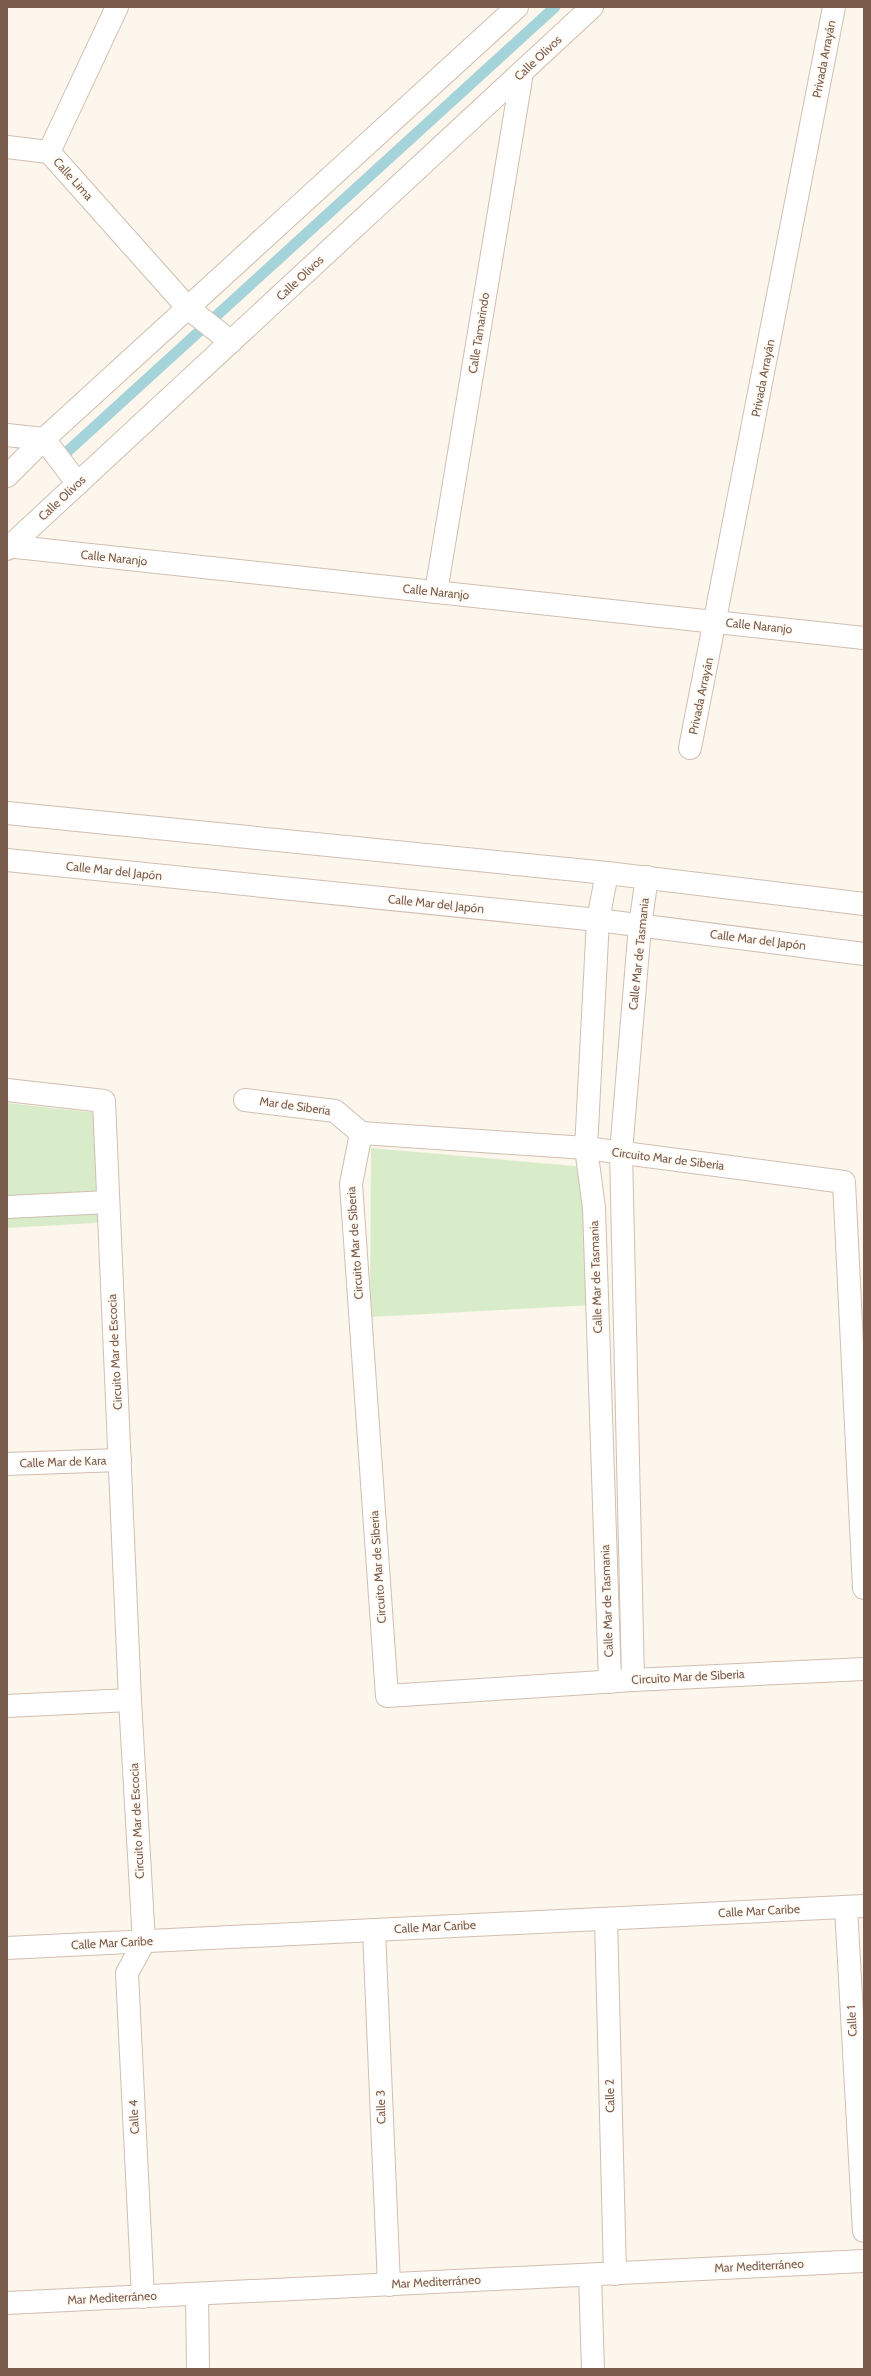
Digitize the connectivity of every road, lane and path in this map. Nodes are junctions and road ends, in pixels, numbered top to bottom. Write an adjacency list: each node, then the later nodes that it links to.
1 (118, 7): 7 (street, Calle Lima)
2 (517, 7): 8 (street)
3 (592, 7): 5 (street, Calle Olivos)
4 (834, 7): 16 (street, Privada Arrayán)
5 (522, 73): 9 (street, Calle Olivos); 15 (street, Calle Tamarindo)
6 (7, 147): 7 (street)
7 (49, 152): 8 (street, Calle Lima)
8 (188, 308): 9 (street, Calle Lima); 11 (street)
9 (232, 342): 13 (street, Calle Olivos)
10 (7, 434): 11 (street)
11 (44, 439): 12 (street); 13 (street)
12 (7, 476)
13 (78, 484): 14 (street, Calle Olivos)
14 (8, 548): 15 (street, Calle Naranjo)
15 (436, 592): 16 (street, Calle Naranjo)
16 (716, 622): 17 (street, Calle Naranjo); 18 (street, Privada Arrayán)
17 (864, 638)
18 (690, 748)
19 (7, 813): 21 (street)
20 (7, 860): 24 (street, Calle Mar del Japón)
21 (607, 873): 22 (street); 24 (street, Calle Mar de Tasmania)
22 (647, 877): 23 (street); 25 (street, Calle Mar de Tasmania)
23 (864, 904)
24 (598, 920): 25 (street, Calle Mar del Japón); 30 (street, Calle Mar de Tasmania)
25 (640, 926): 26 (street, Calle Mar del Japón); 31 (street, Calle Mar de Tasmania)
26 (864, 954)
27 (7, 1090): 32 (street, Circuito Mar de Escocia)
28 (245, 1100): 29 (street, Mar de Siberia)
29 (361, 1133): 30 (street, Circuito Mar de Siberia); 39 (street, Circuito Mar de Siberia)
30 (586, 1148): 31 (street, Circuito Mar de Siberia); 39 (street, Calle Mar de Tasmania)
31 (621, 1152): 36 (street, Circuito Mar de Siberia); 38 (street, Calle Mar de Tasmania)
32 (108, 1202): 33 (street); 34 (street, Circuito Mar de Escocia)
33 (7, 1207)
34 (120, 1460): 35 (street, Calle Mar de Kara); 40 (street, Circuito Mar de Escocia)
35 (7, 1464)
36 (864, 1588)
37 (864, 1669): 38 (street, Circuito Mar de Siberia)
38 (633, 1680): 39 (street, Circuito Mar de Siberia)
39 (610, 1682)
40 (130, 1700): 41 (street); 45 (street, Circuito Mar de Escocia)
41 (7, 1706)
42 (855, 1906): 43 (street, Calle Mar Caribe); 47 (street, Calle 1)
43 (606, 1919): 44 (street, Calle Mar Caribe); 49 (street, Calle 2)
44 (374, 1930): 45 (street, Calle Mar Caribe); 51 (street, Calle 3)
45 (144, 1942): 46 (street, Calle Mar Caribe); 53 (street, Calle 4)
46 (7, 1948)
47 (864, 2232)
48 (864, 2261): 49 (street, Mar Mediterráneo)
49 (615, 2274): 50 (street, Mar Mediterráneo)
50 (590, 2275): 51 (street, Mar Mediterráneo); 56 (street)
51 (389, 2285): 52 (street, Mar Mediterráneo)
52 (197, 2294): 53 (street, Mar Mediterráneo); 55 (street)
53 (143, 2297): 54 (street, Mar Mediterráneo)
54 (7, 2303)
55 (198, 2369)
56 (593, 2369)

